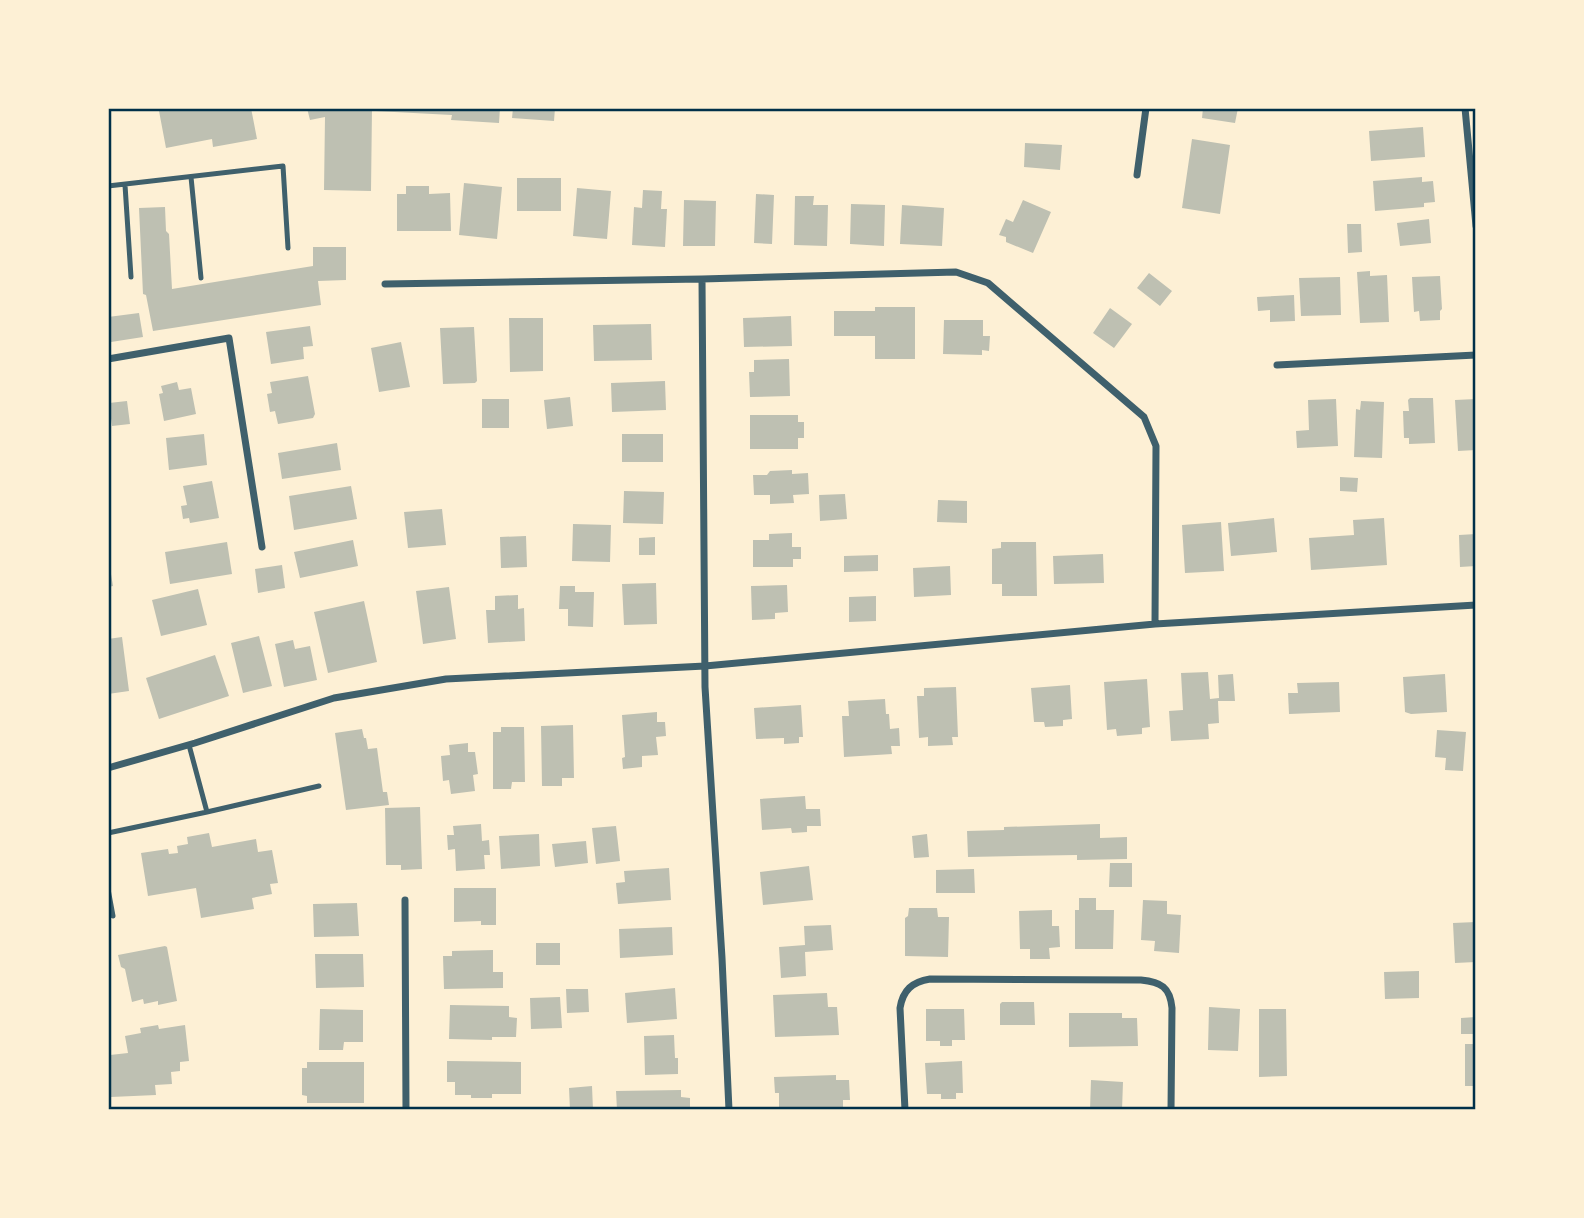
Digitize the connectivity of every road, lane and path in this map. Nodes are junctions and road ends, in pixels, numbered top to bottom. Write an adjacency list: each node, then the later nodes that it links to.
1 (1146, 108): 3 (street)
2 (1465, 108): 7 (street)
3 (1137, 175)
4 (191, 177): 5 (lane); 8 (lane); 10 (lane)
5 (125, 185): 6 (lane); 9 (lane)
6 (108, 187)
7 (1475, 226)
8 (288, 248)
9 (131, 277)
10 (201, 278)
11 (702, 278): 12 (street); 18 (street); 19 (street)
12 (385, 284)
13 (1475, 355): 15 (street)
14 (108, 359): 16 (street)
15 (1277, 365)
16 (262, 547)
17 (1475, 605): 18 (street)
18 (1155, 624): 19 (street)
19 (705, 666): 20 (street); 29 (street)
20 (189, 745): 21 (street); 23 (lane)
21 (108, 768)
22 (318, 786): 23 (lane)
23 (207, 812): 24 (lane)
24 (108, 833)
25 (108, 889): 27 (lane)
26 (405, 900): 28 (street)
27 (113, 916)
28 (406, 1110)
29 (729, 1110)
30 (905, 1110): 31 (street)
31 (1171, 1110)

